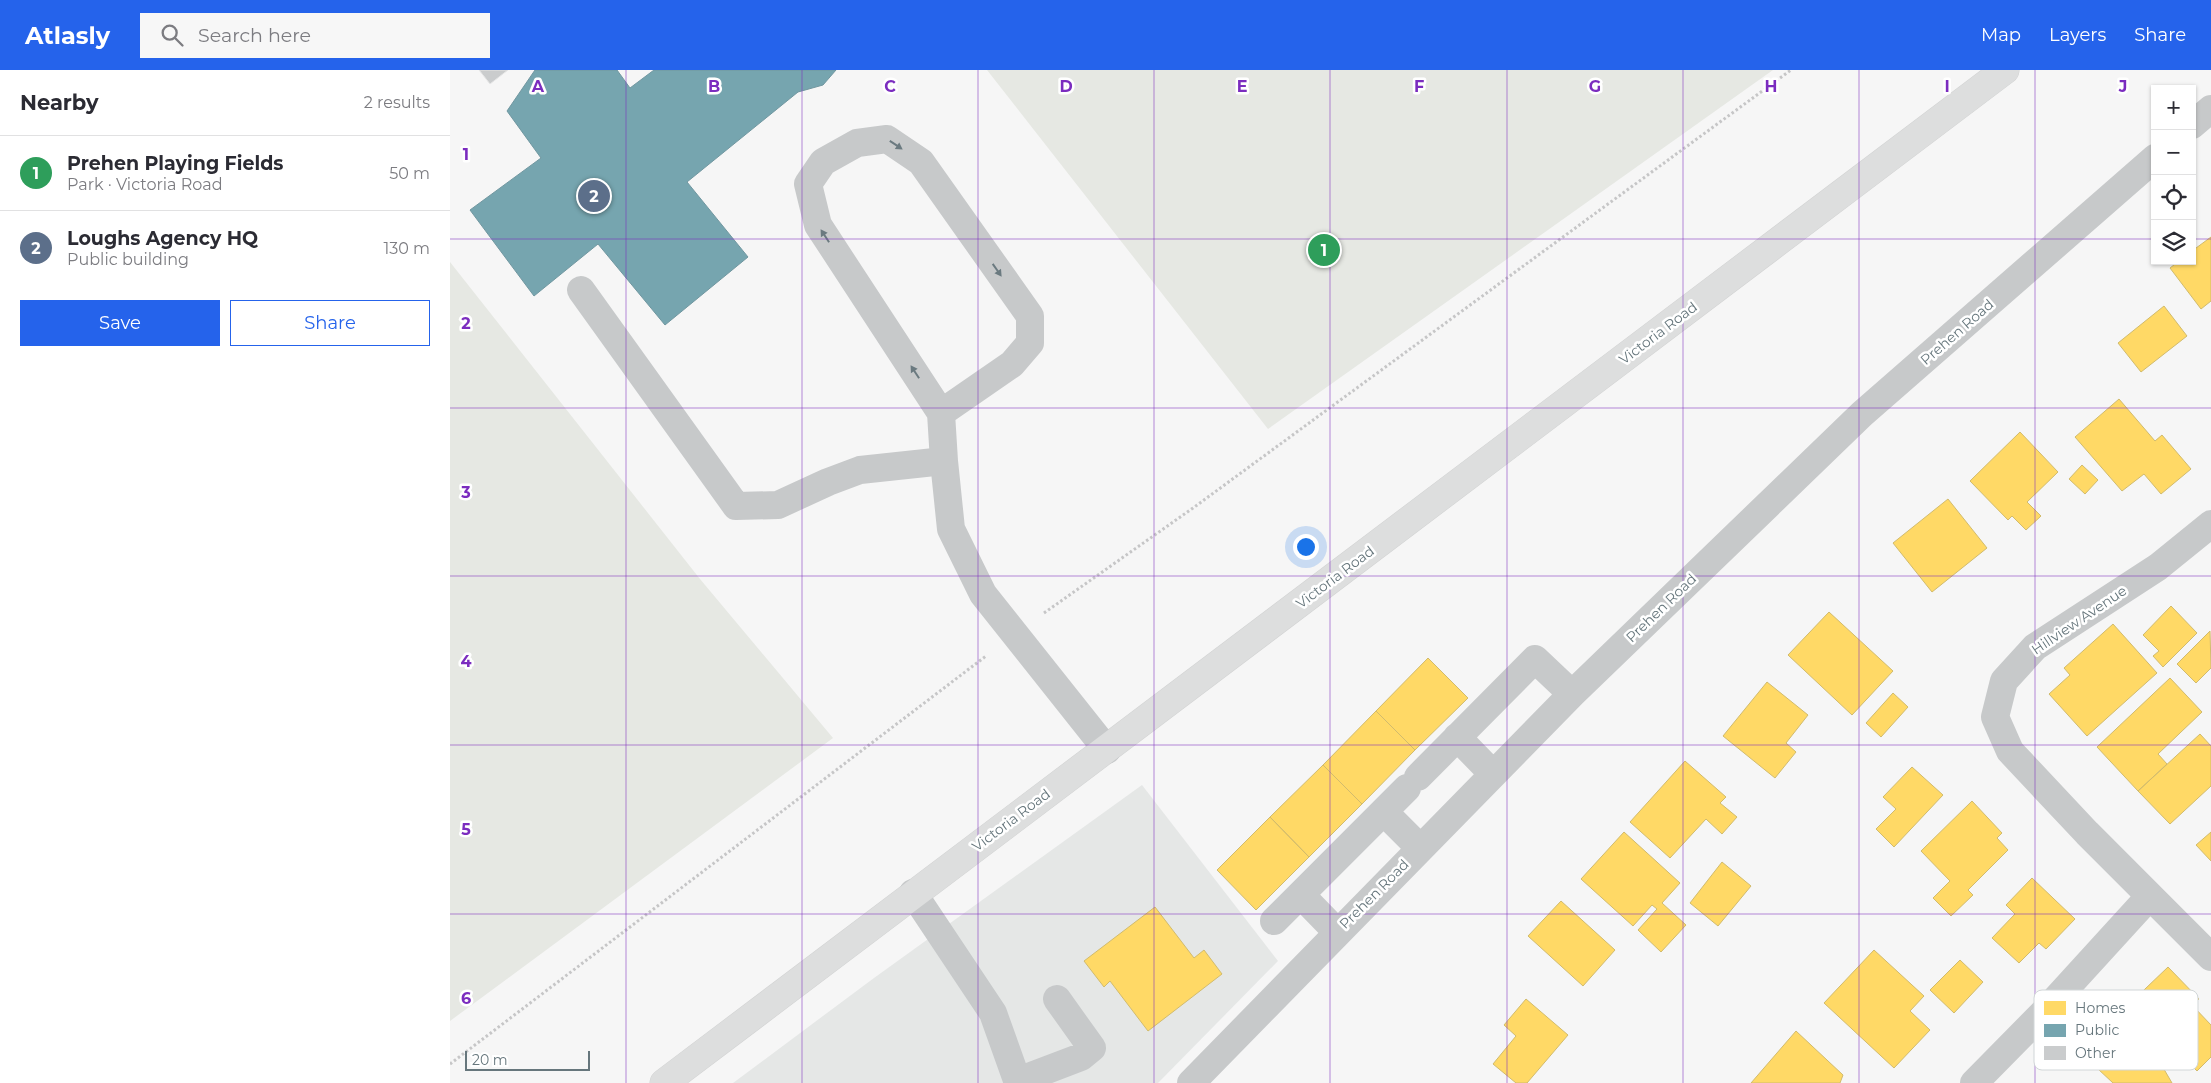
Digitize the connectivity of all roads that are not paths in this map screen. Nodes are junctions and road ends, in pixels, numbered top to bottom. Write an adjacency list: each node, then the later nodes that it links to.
1 (2005, 70): 11 (highway, Victoria Road)
2 (2211, 109): 3 (street)
3 (2196, 122)
4 (2151, 161): 9 (street, Prehen Road)
5 (581, 290): 7 (street)
6 (942, 413): 6 (street, one-way to 6); 7 (street)
7 (944, 461): 11 (street)
8 (2211, 524): 17 (street, Hillview Avenue)
9 (1572, 694): 10 (street); 12 (street, Prehen Road)
10 (1457, 737): 12 (street); 13 (street)
11 (1106, 750): 15 (highway, Victoria Road)
12 (1493, 774): 14 (street, Prehen Road)
13 (1384, 812): 14 (street); 16 (street)
14 (1420, 848): 19 (street, Prehen Road)
15 (913, 893): 24 (street); 25 (highway, Victoria Road)
16 (1301, 895): 18 (street); 19 (street)
17 (2150, 896): 20 (street, Hillview Avenue); 21 (street)
18 (1274, 922)
19 (1337, 932): 26 (street, Prehen Road)
20 (2211, 958)
21 (2064, 990)
22 (1058, 999): 24 (street)
23 (2034, 1022): 27 (street)
24 (1018, 1082)
25 (664, 1083)
26 (1191, 1083)
27 (1974, 1083)

